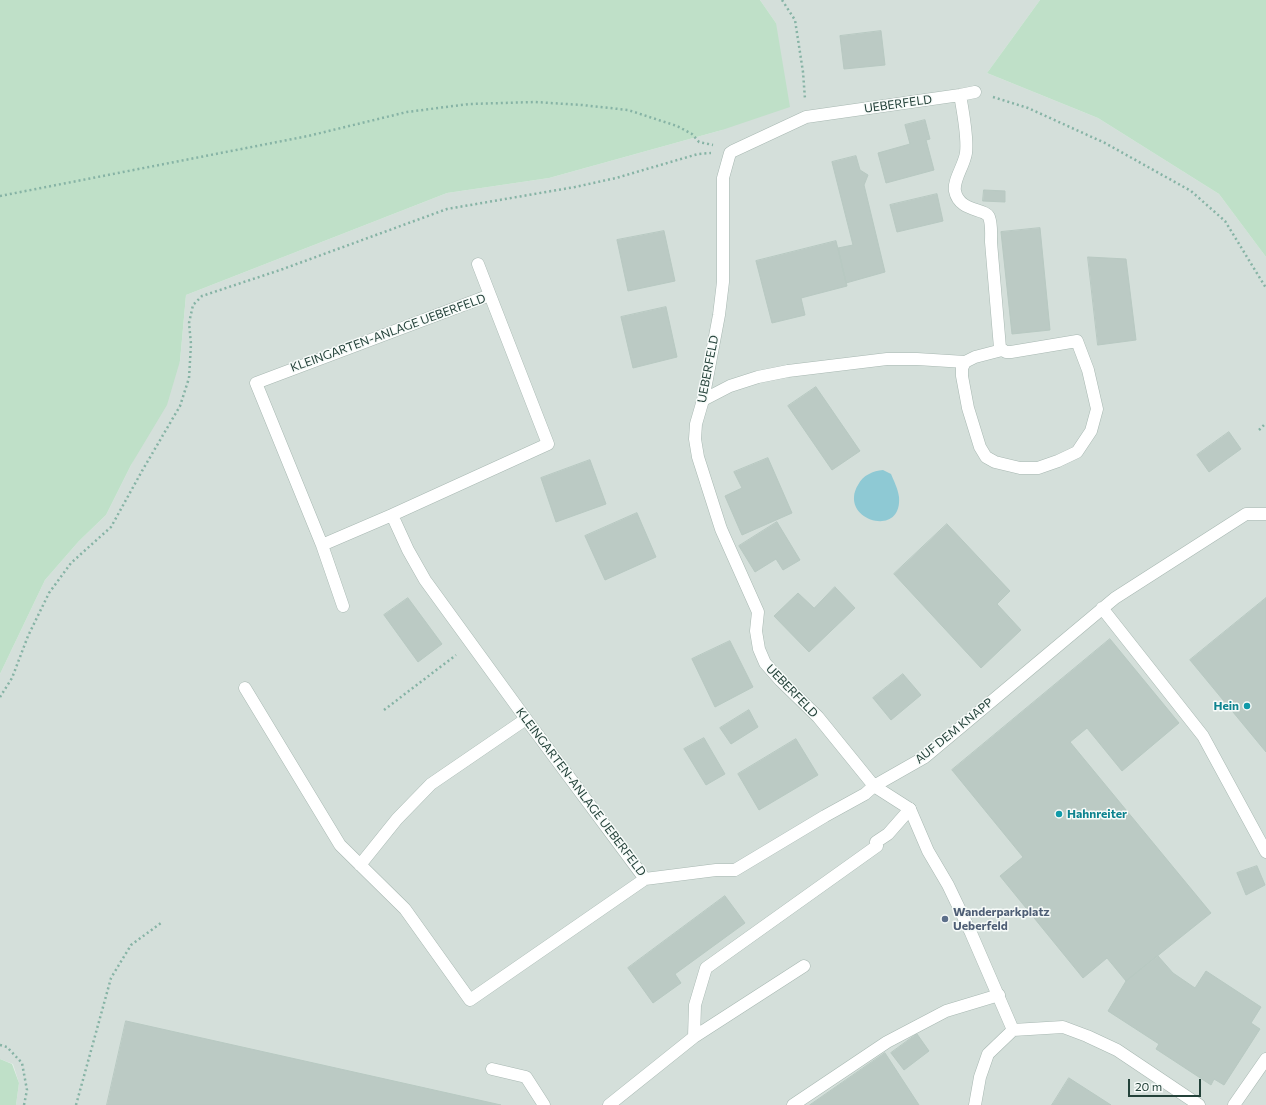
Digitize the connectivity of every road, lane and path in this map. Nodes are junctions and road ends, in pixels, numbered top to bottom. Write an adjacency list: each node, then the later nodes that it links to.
1 (782, 0): 4 (path)
2 (975, 92): 3 (street, UEBERFELD); 8 (path)
3 (960, 95): 4 (street, UEBERFELD); 11 (street)
4 (806, 117): 5 (street, UEBERFELD)
5 (733, 151): 6 (path); 13 (street, UEBERFELD)
6 (0, 196)
7 (478, 264): 10 (street)
8 (1265, 283): 9 (path)
9 (1266, 288)
10 (490, 295): 17 (street, KLEINGARTEN-ANLAGE UEBERFELD); 18 (street, KLEINGARTEN-ANLAGE UEBERFELD)
11 (1002, 350): 12 (street); 12 (street)
12 (965, 362): 13 (street)
13 (703, 400): 25 (street, UEBERFELD)
14 (1266, 423): 15 (path)
15 (1259, 430)
16 (1266, 514): 20 (street, AUF DEM KNAPP)
17 (392, 515): 18 (street, KLEINGARTEN-ANLAGE UEBERFELD); 21 (street, KLEINGARTEN-ANLAGE UEBERFELD)
18 (322, 545): 19 (street)
19 (343, 606)
20 (1102, 608): 25 (street, AUF DEM KNAPP); 27 (street)
21 (471, 644): 23 (path); 24 (street, KLEINGARTEN-ANLAGE UEBERFELD)
22 (245, 688): 28 (street)
23 (384, 710)
24 (526, 719): 28 (street); 29 (street, KLEINGARTEN-ANLAGE UEBERFELD)
25 (874, 786): 26 (street); 29 (street, KLEINGARTEN-ANLAGE UEBERFELD)
26 (910, 809): 32 (street); 34 (street)
27 (1266, 852)
28 (360, 865): 29 (street)
29 (645, 879)
30 (161, 924): 40 (path)
31 (804, 966): 34 (street)
32 (999, 995): 33 (street); 42 (street)
33 (1013, 1030): 43 (street); 44 (street)
34 (694, 1037): 38 (street)
35 (0, 1045): 39 (path)
36 (1266, 1058): 45 (street)
37 (492, 1069): 41 (street)
38 (609, 1104)
39 (24, 1105)
40 (76, 1105)
41 (544, 1105)
42 (793, 1105)
43 (974, 1105)
44 (1199, 1105)
45 (1234, 1105)

